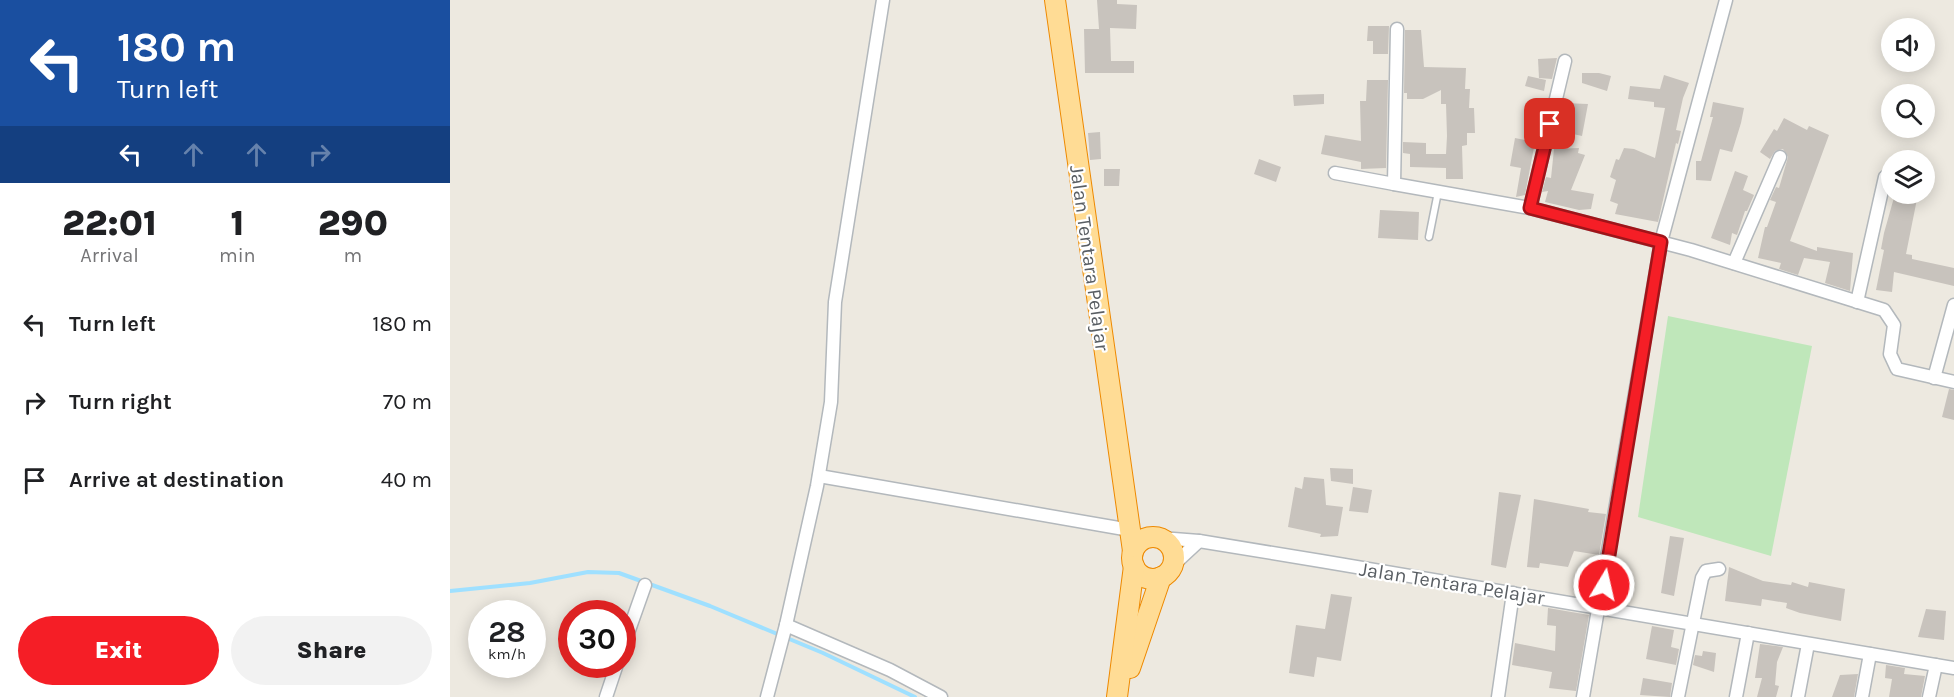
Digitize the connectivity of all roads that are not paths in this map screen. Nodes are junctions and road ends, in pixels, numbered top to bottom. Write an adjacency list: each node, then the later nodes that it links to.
1 (884, 0): 19 (street)
2 (1055, 0): 20 (highway, Jalan Tentara Pelajar)
3 (1725, 0): 13 (street)
4 (1397, 29): 8 (street)
5 (1565, 61): 11 (street)
6 (1780, 157): 14 (street)
7 (1335, 173): 8 (street)
8 (1394, 184): 9 (street)
9 (1438, 192): 11 (street); 12 (lane)
10 (1881, 195): 15 (street)
11 (1530, 208): 13 (street)
12 (1429, 237)
13 (1661, 242): 14 (street); 29 (street)
14 (1734, 263): 15 (street)
15 (1857, 302): 17 (street)
16 (1954, 305): 17 (street)
17 (1934, 378): 18 (street)
18 (1954, 382)
19 (819, 476): 21 (street); 32 (street)
20 (1128, 505): 21 (highway, Jalan Tentara Pelajar); 22 (highway)
21 (1130, 530): 24 (highway, Jalan Tentara Pelajar)
22 (1156, 538): 23 (street, Jalan Tentara Pelajar); 24 (highway); 26 (highway)
23 (1199, 541): 26 (street); 28 (street, Jalan Tentara Pelajar)
24 (1133, 559): 26 (highway); 42 (highway, Jalan Tentara Pelajar)
25 (1719, 569): 31 (street)
26 (1166, 572): 42 (highway)
27 (645, 585): 30 (street)
28 (1513, 593): 29 (street, Jalan Tentara Pelajar); 43 (street)
29 (1600, 608): 31 (street, Jalan Tentara Pelajar); 44 (street)
30 (636, 610)
31 (1691, 624): 33 (street, Jalan Tentara Pelajar); 45 (street)
32 (785, 629): 40 (street); 41 (street)
33 (1748, 633): 34 (street, Jalan Tentara Pelajar); 46 (street)
34 (1808, 644): 35 (street, Jalan Tentara Pelajar); 47 (street)
35 (1870, 654): 36 (street, Jalan Tentara Pelajar); 48 (street)
36 (1936, 665): 37 (street, Jalan Tentara Pelajar); 49 (street)
37 (1954, 668)
38 (612, 678): 39 (street)
39 (606, 697)
40 (767, 697)
41 (941, 697)
42 (1118, 697)
43 (1498, 697)
44 (1583, 697)
45 (1678, 697)
46 (1736, 697)
47 (1797, 697)
48 (1862, 697)
49 (1929, 697)

